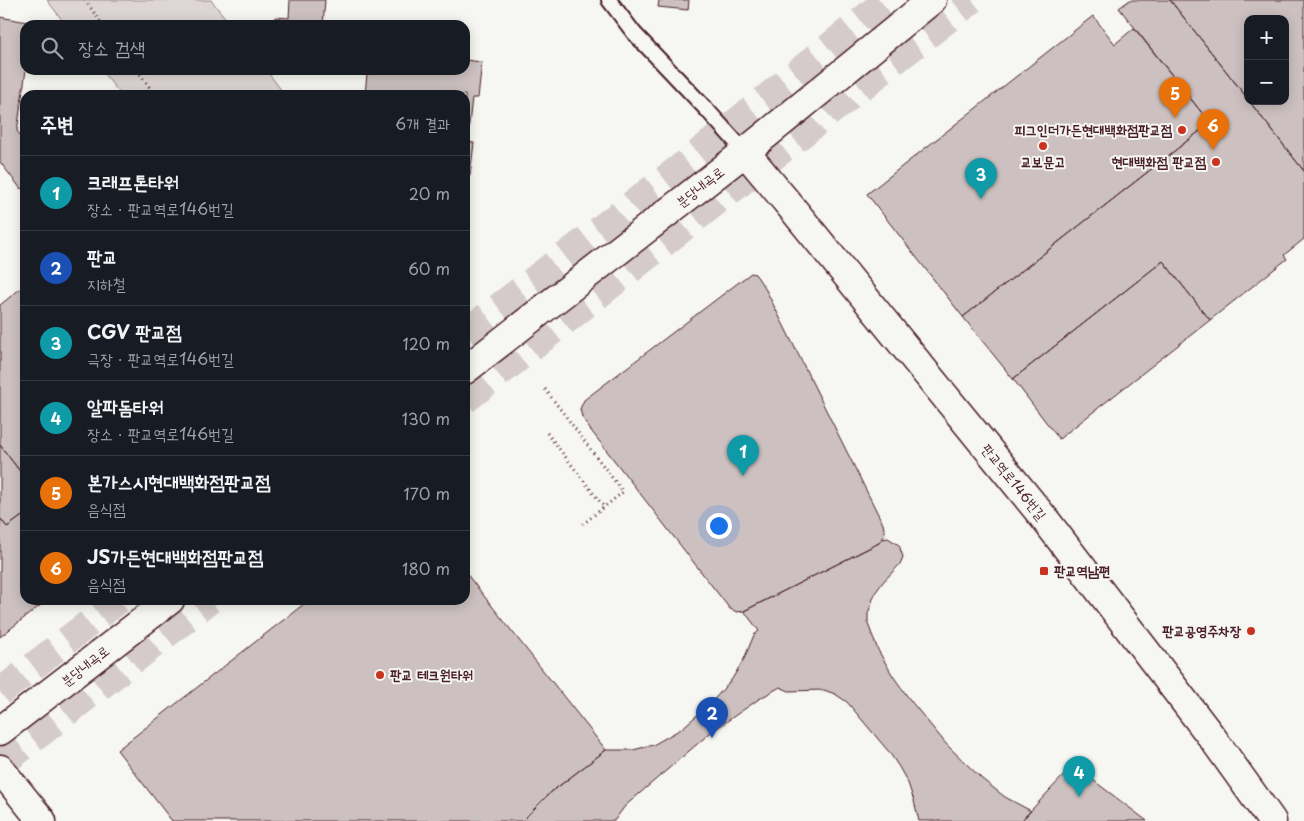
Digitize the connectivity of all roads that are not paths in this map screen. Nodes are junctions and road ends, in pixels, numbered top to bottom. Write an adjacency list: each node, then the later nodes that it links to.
1 (609, 0): 3 (lane)
2 (932, 0): 3 (street, 분당내곡로)
3 (745, 152): 4 (street, 분당내곡로); 9 (street, 판교역로146번길)
4 (470, 366)
5 (164, 605): 6 (street, 분당내곡로)
6 (0, 731)
7 (0, 769): 8 (street)
8 (42, 821)
9 (1272, 821)

